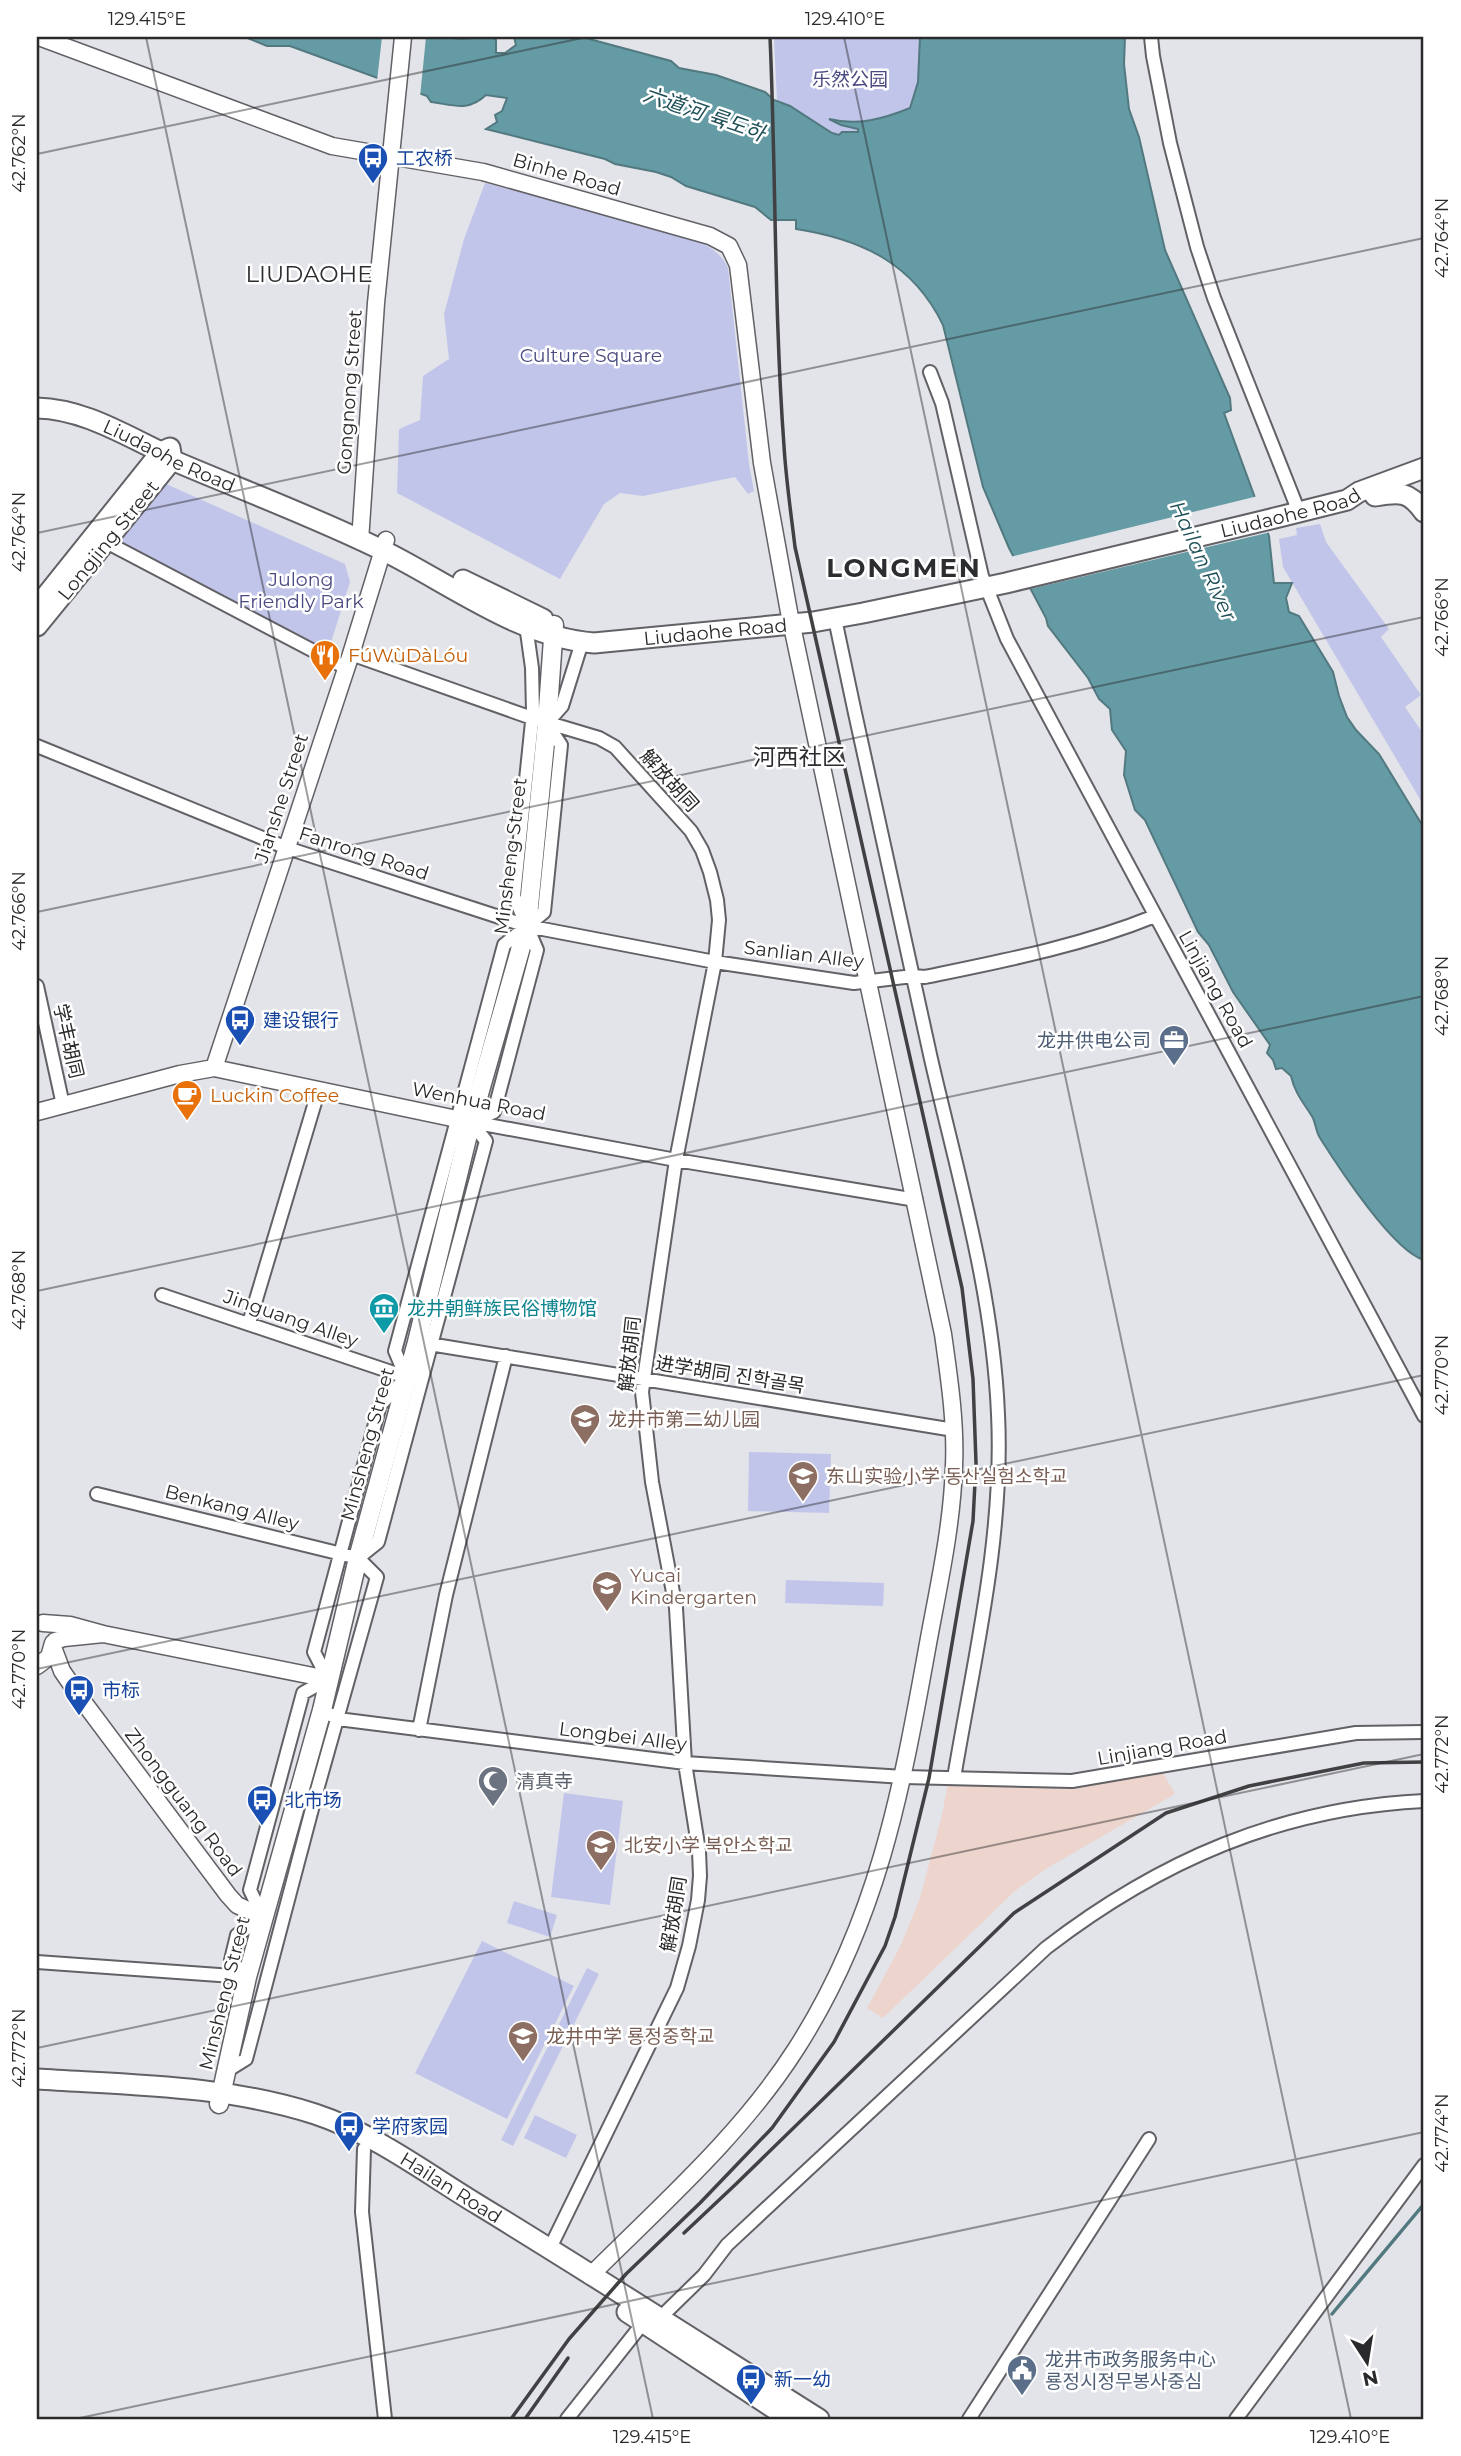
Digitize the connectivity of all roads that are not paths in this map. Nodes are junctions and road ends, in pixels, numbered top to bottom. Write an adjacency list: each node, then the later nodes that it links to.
1 (38, 37): 4 (street, Binhe Road)
2 (403, 37): 4 (street, Gongnong Street)
3 (1151, 37): 15 (street)
4 (391, 155): 17 (street, Gongnong Street); 22 (street, Binhe Road)
5 (930, 372): 20 (street, Linjiang Road)
6 (37, 397): 8 (main road, Liudaohe Road)
7 (37, 408): 8 (main road, Liudaohe Road)
8 (167, 454): 17 (main road, Liudaohe Road); 18 (main road, Longjing Street); 21 (main road, Longjing Street)
9 (1424, 457): 11 (main road, Liudaohe Road)
10 (1424, 468): 12 (main road, Liudaohe Road)
11 (1373, 478): 12 (main road); 15 (main road, Liudaohe Road)
12 (1396, 480): 13 (main road); 14 (main road, Liudaohe Road)
13 (1424, 497)
14 (1347, 500): 15 (main road, Liudaohe Road); 16 (main road)
15 (1289, 509): 20 (main road, Liudaohe Road)
16 (1424, 512)
17 (361, 535): 19 (main road, Liudaohe Road)
18 (106, 542): 25 (main road, Longjing Street); 28 (street, 解放胡同)
19 (385, 546): 24 (main road, Liudaohe Road); 26 (main road, Liudaohe Road); 28 (street, Jianshe Street)
20 (983, 581): 22 (main road, Liudaohe Road); 23 (main road, Liudaohe Road); 32 (street, Linjiang Road)
21 (37, 607)
22 (791, 618): 23 (main road, Liudaohe Road); 26 (main road, Liudaohe Road); 27 (main road, Liudaohe Road); 36 (street, Binhe Road)
23 (835, 619): 35 (street)
24 (526, 625): 26 (main road, Liudaohe Road); 29 (street)
25 (37, 626)
26 (554, 631): 27 (main road, Liudaohe Road); 29 (main road, Minsheng Street)
27 (582, 642): 29 (street)
28 (349, 661): 29 (street, 解放胡同); 31 (street, Jianshe Street)
29 (540, 721): 33 (main road, Minsheng Street); 34 (street, 解放胡同)
30 (37, 746): 31 (street, Fanrong Road)
31 (287, 848): 33 (street, Fanrong Road); 38 (street, Jianshe Street)
32 (1155, 916): 35 (street, Sanlian Alley); 51 (street, Linjiang Road)
33 (527, 926): 34 (street, Sanlian Alley); 42 (main road, Minsheng Street)
34 (715, 962): 36 (street, Sanlian Alley); 43 (street, 解放胡同)
35 (913, 976): 36 (street, Sanlian Alley); 66 (street)
36 (868, 982): 44 (street, Binhe Road)
37 (37, 986): 40 (street, 学丰胡同)
38 (214, 1068): 39 (street, Wenhua Road); 40 (street, Wenhua Road)
39 (319, 1089): 42 (street, Wenhua Road); 46 (street)
40 (63, 1105): 41 (street, Wenhua Road)
41 (37, 1112)
42 (464, 1121): 43 (street, Wenhua Road); 47 (main road, Minsheng Street); 49 (street)
43 (676, 1160): 44 (street, Wenhua Road); 50 (street, 解放胡同)
44 (916, 1200): 52 (street, Binhe Road)
45 (162, 1296): 46 (street, Jinguang Alley)
46 (249, 1323): 49 (street, Jinguang Alley)
47 (424, 1343): 48 (street, 进学胡同 진학골목); 49 (main road, Minsheng Street); 54 (street)
48 (506, 1356): 50 (street, 进学胡同 진학골목); 62 (street)
49 (406, 1377): 54 (main road, Minsheng Street)
50 (642, 1380): 52 (street, 进学胡同 진학골목); 64 (street, 解放胡同)
51 (1424, 1416)
52 (954, 1430): 65 (street, Binhe Road)
53 (97, 1494): 54 (street, Benkang Alley)
54 (349, 1556): 59 (main road, Minsheng Street); 61 (street)
55 (40, 1622): 56 (street); 57 (street, Zhongguang Road)
56 (103, 1634): 57 (street); 59 (street)
57 (53, 1647): 58 (street); 60 (street, Zhongguang Road)
58 (38, 1666): 60 (street, Zhongguang Road)
59 (328, 1679): 61 (main road, Minsheng Street); 69 (street)
60 (82, 1700): 69 (street, Zhongguang Road)
61 (330, 1715): 62 (street, Longbei Alley); 67 (main road, Minsheng Street)
62 (419, 1730): 64 (street, Longbei Alley)
63 (1424, 1732): 66 (street, Linjiang Road)
64 (685, 1763): 65 (street, Longbei Alley); 79 (street, 解放胡同)
65 (904, 1777): 66 (street, Linjiang Road); 80 (street, Binhe Road)
66 (954, 1778)
67 (309, 1788): 69 (main road, Minsheng Street); 72 (street)
68 (1424, 1801): 81 (street)
69 (263, 1917): 71 (main road, Minsheng Street)
70 (37, 1962): 71 (street)
71 (247, 1977): 72 (main road, Minsheng Street)
72 (225, 2071): 75 (main road, Minsheng Street)
73 (37, 2079): 75 (main road, Hailan Road)
74 (37, 2090): 75 (main road, Hailan Road)
75 (220, 2098): 77 (main road, Hailan Road); 79 (main road, Hailan Road)
76 (1149, 2138): 86 (street)
77 (364, 2150): 81 (main road, Hailan Road); 82 (street)
78 (1424, 2165): 87 (street)
79 (550, 2248): 80 (main road, Hailan Road)
80 (590, 2276): 81 (main road, Hailan Road)
81 (651, 2321): 83 (street); 84 (main road, Hailan Road); 85 (main road, Hailan Road)
82 (385, 2419)
83 (567, 2419)
84 (790, 2419)
85 (819, 2419)
86 (969, 2419)
87 (1236, 2419)

